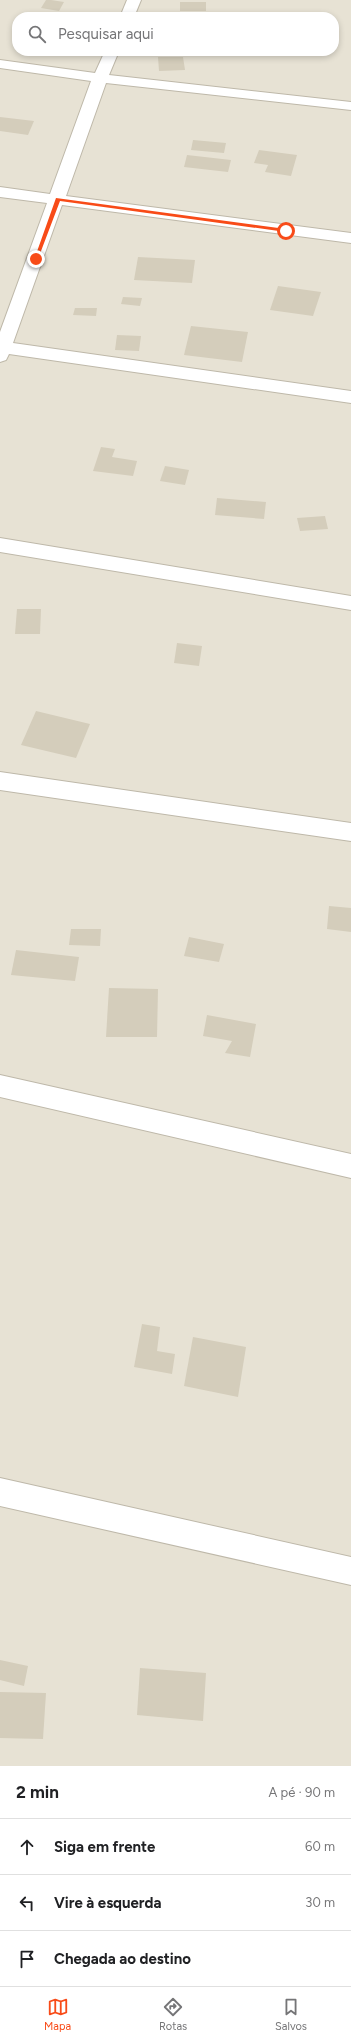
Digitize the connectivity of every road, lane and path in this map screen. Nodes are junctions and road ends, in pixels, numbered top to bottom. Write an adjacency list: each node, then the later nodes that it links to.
1 (134, 0): 2 (street)
2 (129, 12)
3 (110, 56): 5 (street)
4 (0, 64): 5 (street)
5 (100, 78): 6 (street); 8 (street)
6 (351, 106)
7 (0, 192): 8 (street)
8 (58, 199): 9 (street); 10 (street)
9 (351, 238)
10 (1, 350): 11 (street)
11 (351, 397)
12 (0, 545): 13 (street)
13 (351, 603)
14 (0, 781): 15 (street)
15 (351, 832)
16 (0, 1086): 17 (street)
17 (351, 1166)
18 (0, 1492): 19 (street)
19 (351, 1571)

